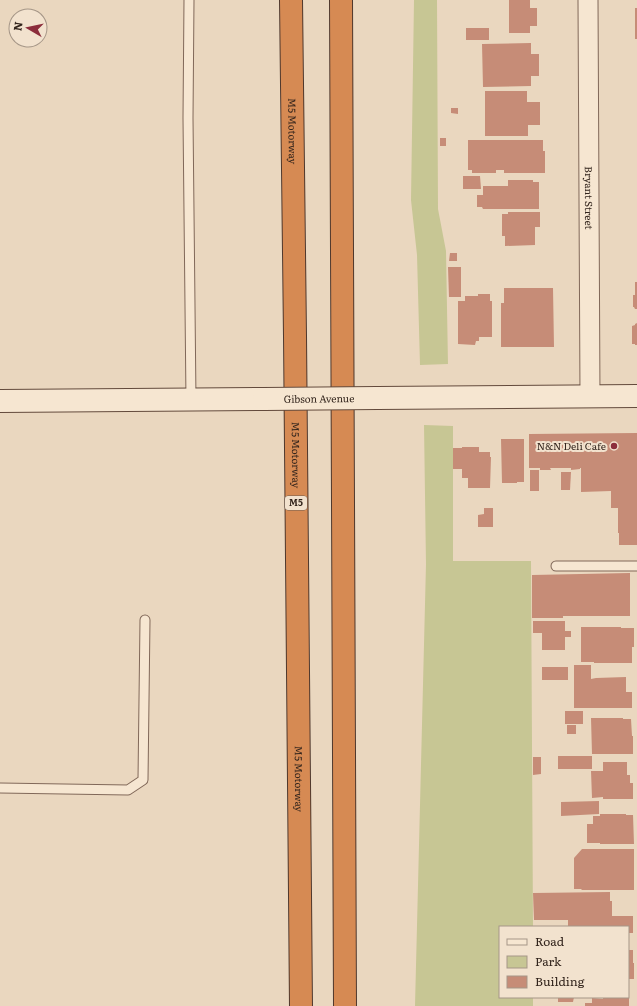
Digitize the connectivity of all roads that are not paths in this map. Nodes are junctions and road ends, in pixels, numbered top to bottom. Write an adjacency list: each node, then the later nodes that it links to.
1 (189, 0): 7 (lane)
2 (291, 0): 13 (highway, M5 Motorway / M5)
3 (341, 0): 14 (highway)
4 (588, 0): 5 (street, Bryant Street)
5 (590, 396): 6 (main road, Gibson Avenue); 7 (main road, Gibson Avenue, bridge)
6 (637, 396)
7 (191, 400): 8 (main road, Gibson Avenue)
8 (0, 402)
9 (556, 566): 10 (lane)
10 (637, 566)
11 (145, 620): 12 (lane)
12 (0, 788)
13 (301, 1006)
14 (344, 1006)

